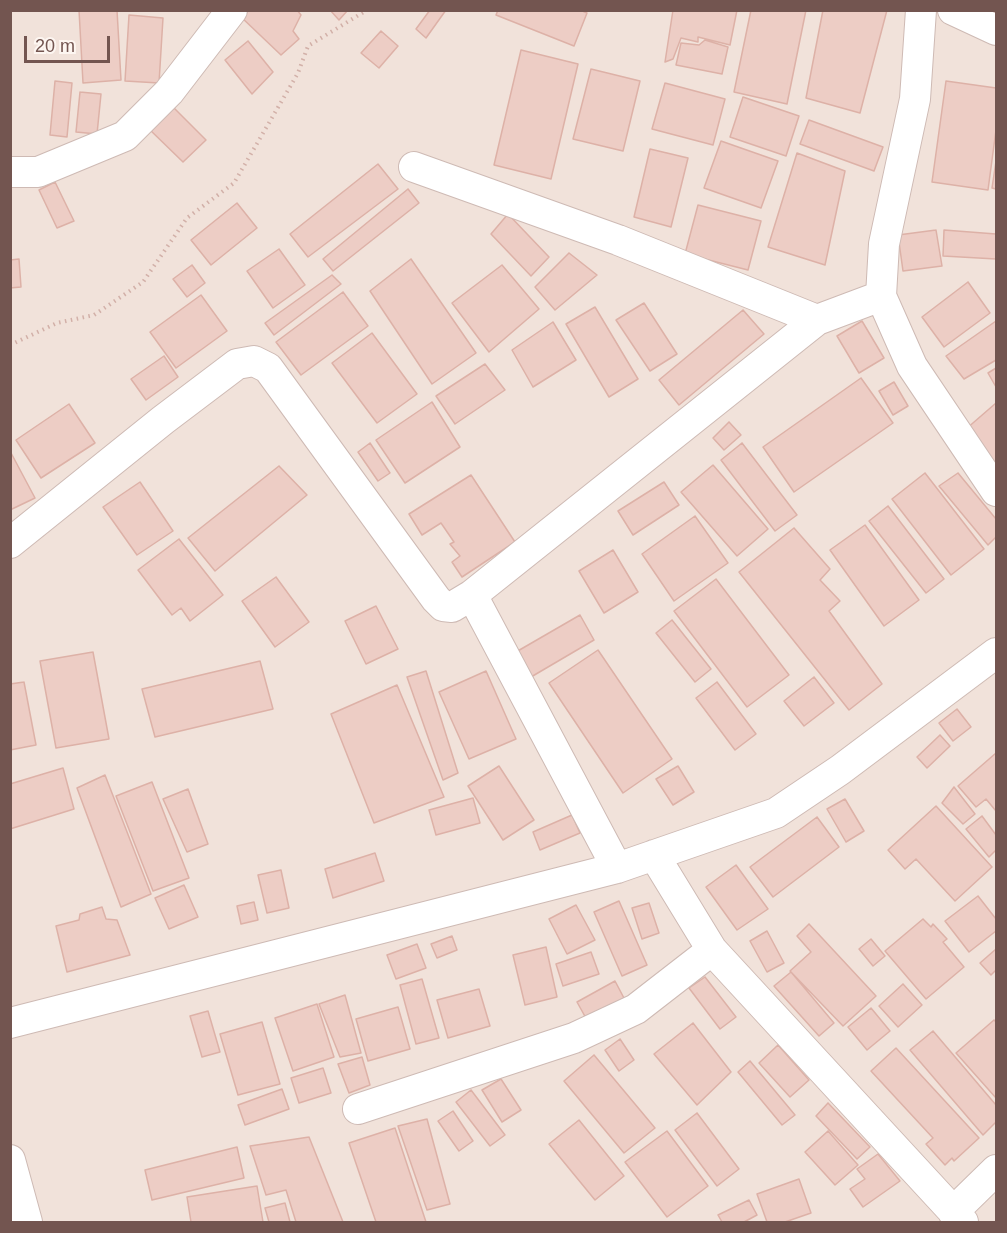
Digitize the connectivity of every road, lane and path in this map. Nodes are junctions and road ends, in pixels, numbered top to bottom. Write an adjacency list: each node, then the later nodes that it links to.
1 (232, 10): 7 (street)
2 (367, 10): 10 (path)
3 (921, 10): 8 (street)
4 (953, 10): 5 (street)
5 (996, 30)
6 (414, 167): 9 (street)
7 (10, 172)
8 (881, 296): 9 (street); 11 (street)
9 (817, 320): 13 (street)
10 (10, 345)
11 (996, 491)
12 (10, 543): 13 (street)
13 (472, 595): 16 (street)
14 (996, 653): 15 (street)
15 (654, 855): 16 (street); 17 (street)
16 (617, 868): 18 (street)
17 (712, 950): 19 (street); 22 (street)
18 (10, 1023)
19 (358, 1109)
20 (10, 1160): 23 (street)
21 (996, 1170): 22 (street)
22 (958, 1217)
23 (27, 1222)

